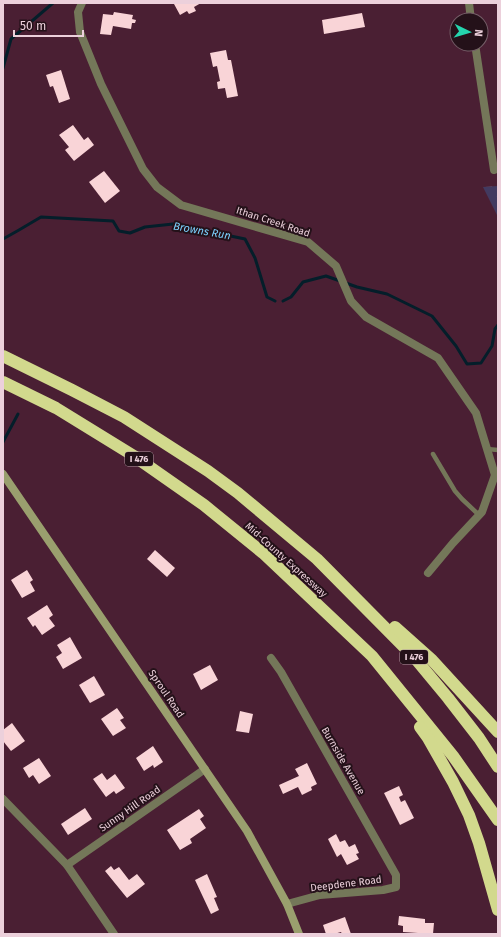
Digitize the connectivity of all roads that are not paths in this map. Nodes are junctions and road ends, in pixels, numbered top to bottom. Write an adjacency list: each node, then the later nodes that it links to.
1 (82, 3): 6 (street, Ithan Creek Road)
2 (476, 52): 3 (street)
3 (494, 170)
4 (3, 356): 11 (highway, Mid-County Expressway / I 476)
5 (3, 382): 13 (highway, Mid-County Expressway / I 476)
6 (487, 449): 7 (lane); 10 (street, Ithan Creek Road)
7 (498, 450)
8 (433, 454): 10 (lane)
9 (3, 474): 17 (main road, Sproul Road)
10 (479, 515): 12 (street, Ithan Creek Road)
11 (318, 559): 15 (highway); 16 (highway, Mid-County Expressway / I 476)
12 (428, 573)
13 (372, 656): 19 (highway, Mid-County Expressway / I 476); 23 (highway)
14 (271, 658): 21 (street, Burnside Avenue)
15 (498, 732)
16 (498, 767)
17 (205, 769): 20 (street, Sunny Hill Road); 22 (main road, Sproul Road)
18 (3, 799): 20 (street)
19 (498, 820)
20 (67, 865): 24 (street)
21 (396, 875): 22 (street, Deepdene Road)
22 (287, 904): 25 (main road, Sproul Road)
23 (498, 910)
24 (114, 934)
25 (299, 934)

